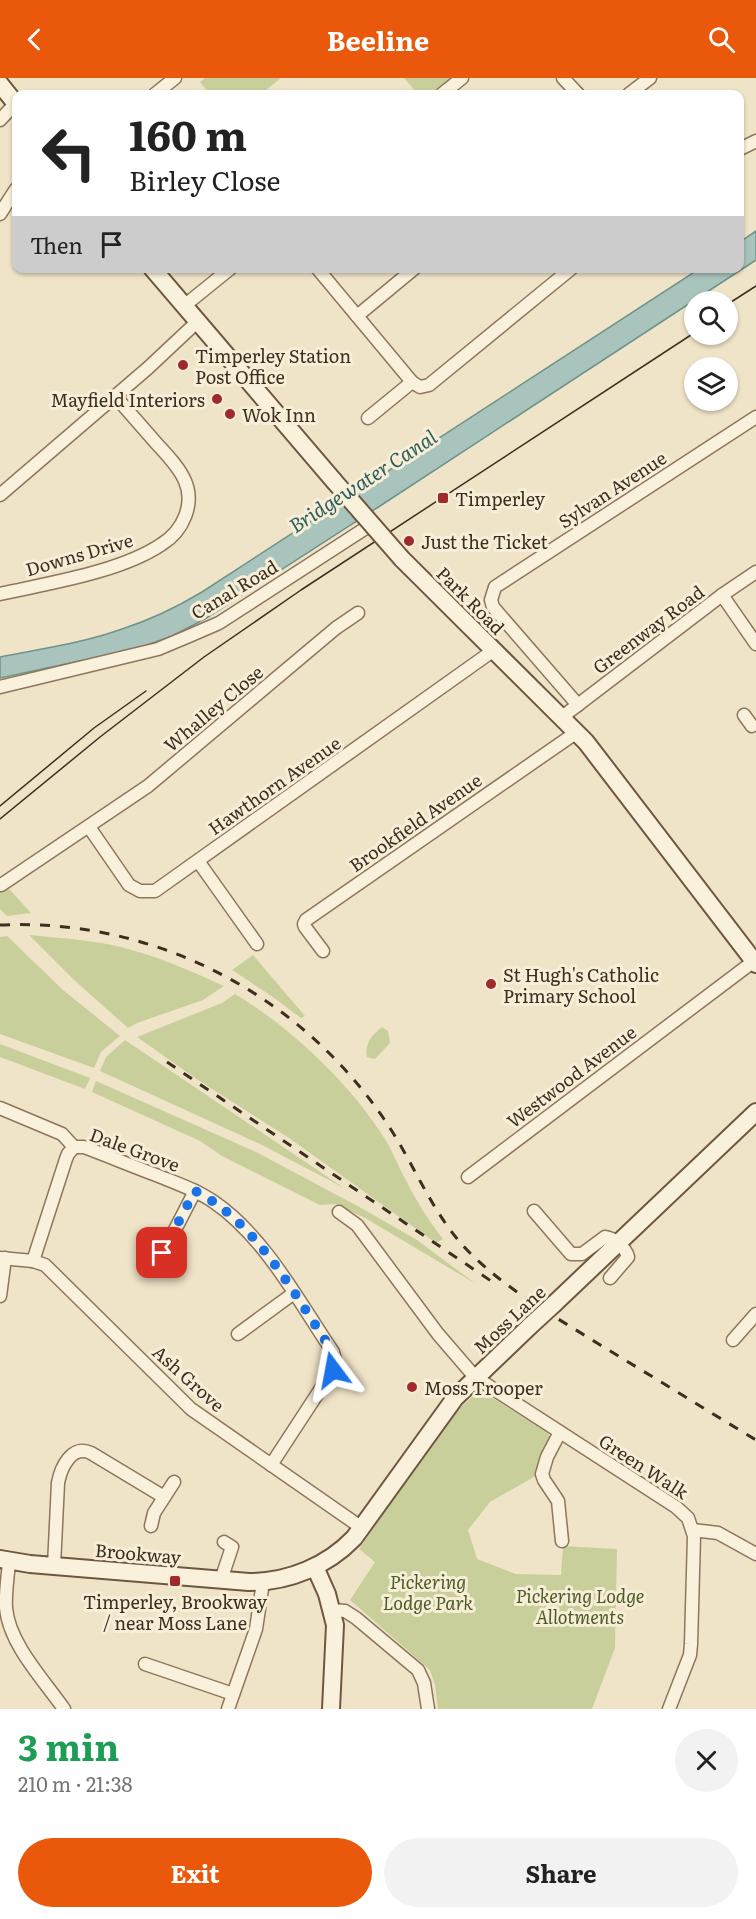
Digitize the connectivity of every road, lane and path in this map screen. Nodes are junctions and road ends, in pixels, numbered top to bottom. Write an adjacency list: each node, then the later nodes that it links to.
1 (175, 78): 6 (street)
2 (462, 78): 7 (street)
3 (563, 78): 8 (street)
4 (650, 78): 9 (street)
5 (0, 84): 10 (street)
6 (160, 90)
7 (447, 90)
8 (574, 90)
9 (634, 90)
10 (12, 99)
11 (12, 108): 12 (street)
12 (0, 120)
13 (12, 195): 14 (street)
14 (0, 214)
15 (156, 273): 20 (street, Park Road)
16 (225, 273): 20 (street)
17 (321, 273): 21 (street)
18 (409, 273): 21 (street)
19 (566, 273): 23 (street)
20 (184, 306): 22 (street, Park Road)
21 (357, 316): 23 (street)
22 (197, 322): 24 (street); 28 (street, Park Road, bridge)
23 (412, 382): 26 (street)
24 (115, 396): 27 (street); 30 (street, Downs Drive)
25 (756, 417): 36 (street, Sylvan Avenue)
26 (368, 418)
27 (0, 494)
28 (372, 524): 34 (street, Park Road, bridge); 35 (street, Canal Road)
29 (756, 572): 31 (street, Greenway Road)
30 (0, 594)
31 (722, 595): 33 (street); 36 (street, Greenway Road)
32 (358, 613): 39 (street, Whalley Close)
33 (756, 644)
34 (494, 650): 37 (street, Park Road); 40 (street, Hawthorn Avenue)
35 (0, 687)
36 (578, 705): 37 (street, Greenway Road)
37 (562, 717): 38 (street, Park Road)
38 (577, 732): 43 (street, Brookfield Avenue); 44 (street, Park Road)
39 (89, 826): 40 (street, Hawthorn Avenue); 41 (street, Whalley Close)
40 (198, 861): 42 (street)
41 (1, 885)
42 (256, 944)
43 (323, 951)
44 (755, 962): 48 (street, Westwood Avenue)
45 (0, 1108): 47 (street)
46 (756, 1112): 52 (street, Moss Lane)
47 (74, 1147): 49 (street, Dale Grove); 55 (street)
48 (468, 1177)
49 (195, 1191): 53 (street); 57 (street, Dale Grove)
50 (534, 1211): 52 (street)
51 (339, 1212): 62 (street, Green Walk)
52 (618, 1244): 56 (street); 62 (street, Moss Lane, bridge)
53 (162, 1253)
54 (2, 1258): 55 (street); 58 (street)
55 (33, 1261): 64 (street, Ash Grove)
56 (610, 1278)
57 (294, 1293): 60 (street); 64 (street, Dale Grove)
58 (0, 1296)
59 (756, 1314): 61 (street)
60 (238, 1334)
61 (733, 1340)
62 (476, 1377): 63 (street, Green Walk); 68 (street, Moss Lane)
63 (560, 1432): 69 (street, Green Walk); 70 (street)
64 (271, 1465): 68 (street, Ash Grove)
65 (174, 1482): 66 (street)
66 (164, 1497): 67 (street); 74 (street)
67 (137, 1525)
68 (363, 1528): 75 (street, Moss Lane)
69 (693, 1530): 72 (street); 86 (street)
70 (562, 1541)
71 (228, 1544): 76 (street)
72 (756, 1554)
73 (4, 1560): 74 (street, Brookway); 79 (street)
74 (54, 1566): 76 (street, Brookway)
75 (315, 1567): 77 (street, Moss Lane); 78 (street)
76 (221, 1580): 77 (street, Brookway)
77 (263, 1582): 81 (street)
78 (332, 1610): 84 (street); 85 (street)
79 (4, 1623): 82 (street)
80 (145, 1664): 81 (street)
81 (233, 1694): 83 (street)
82 (64, 1709)
83 (228, 1709)
84 (331, 1709)
85 (428, 1709)
86 (669, 1709)

